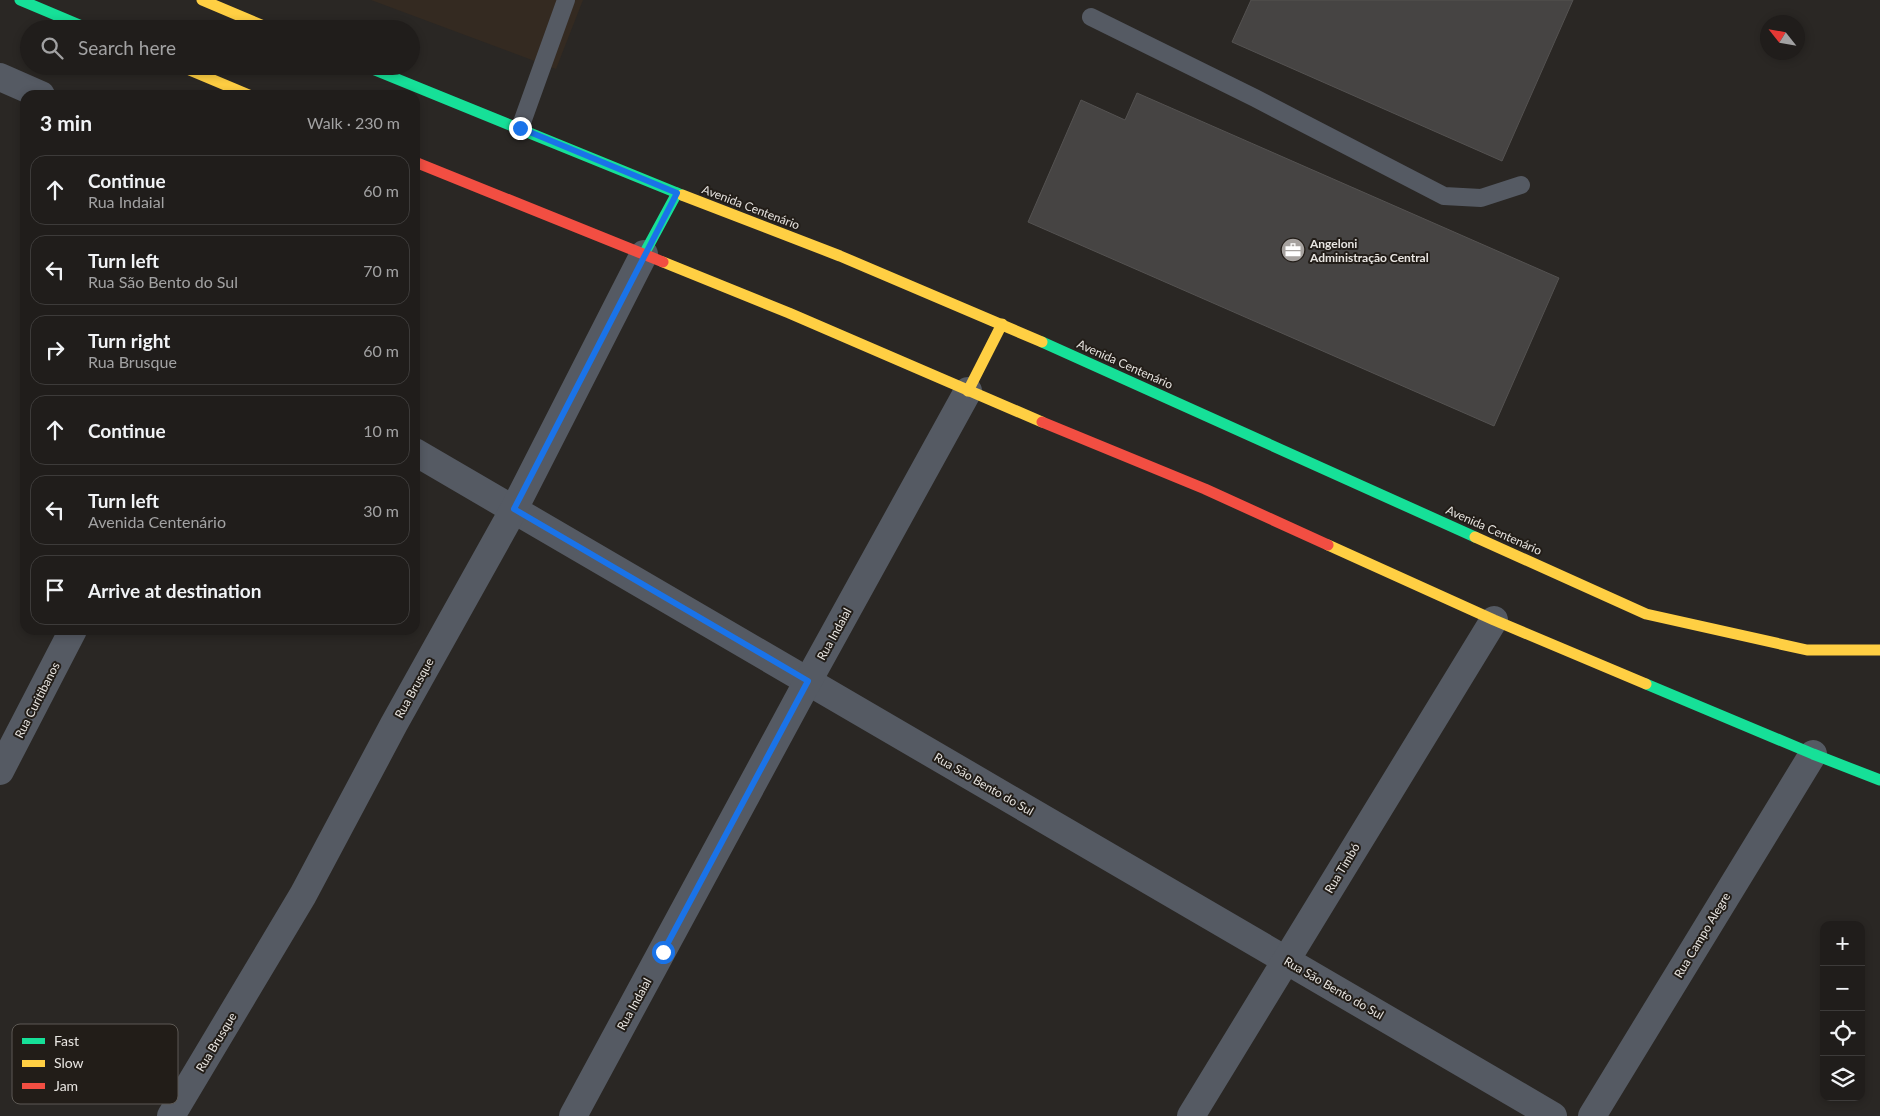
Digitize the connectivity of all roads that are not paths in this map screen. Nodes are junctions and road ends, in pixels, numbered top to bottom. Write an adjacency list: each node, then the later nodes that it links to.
1 (20, 0): 6 (main road)
2 (202, 0): 4 (main road)
3 (566, 0): 13 (lane)
4 (245, 8): 7 (main road)
5 (1091, 17): 15 (lane)
6 (68, 20)
7 (260, 20)
8 (202, 75): 12 (main road)
9 (388, 75): 13 (main road, Avenida Centenário)
10 (0, 77): 11 (street)
11 (30, 90)
12 (238, 90)
13 (520, 128): 16 (main road, Avenida Centenário)
14 (420, 164): 17 (main road)
15 (1521, 185)
16 (677, 193): 17 (main road); 18 (main road, Avenida Centenário)
17 (644, 254): 19 (main road); 21 (street, Rua Brusque)
18 (1002, 324): 19 (main road); 24 (main road, Avenida Centenário)
19 (968, 391): 22 (main road); 25 (street, Rua Indaial)
20 (420, 455): 21 (street, Rua São Bento do Sul)
21 (514, 509): 25 (street, Rua São Bento do Sul); 30 (street, Rua Brusque)
22 (1494, 620): 26 (main road); 29 (street, Rua Timbó)
23 (70, 635): 27 (street, Rua Curitibanos)
24 (1880, 650)
25 (808, 681): 29 (street, Rua São Bento do Sul); 31 (street, Rua Indaial)
26 (1813, 754): 28 (main road); 34 (street, Rua Campo Alegre)
27 (0, 770)
28 (1880, 780)
29 (1285, 960): 32 (street, Rua Timbó); 33 (street, Rua São Bento do Sul)
30 (171, 1116)
31 (572, 1116)
32 (1191, 1116)
33 (1553, 1116)
34 (1592, 1116)

